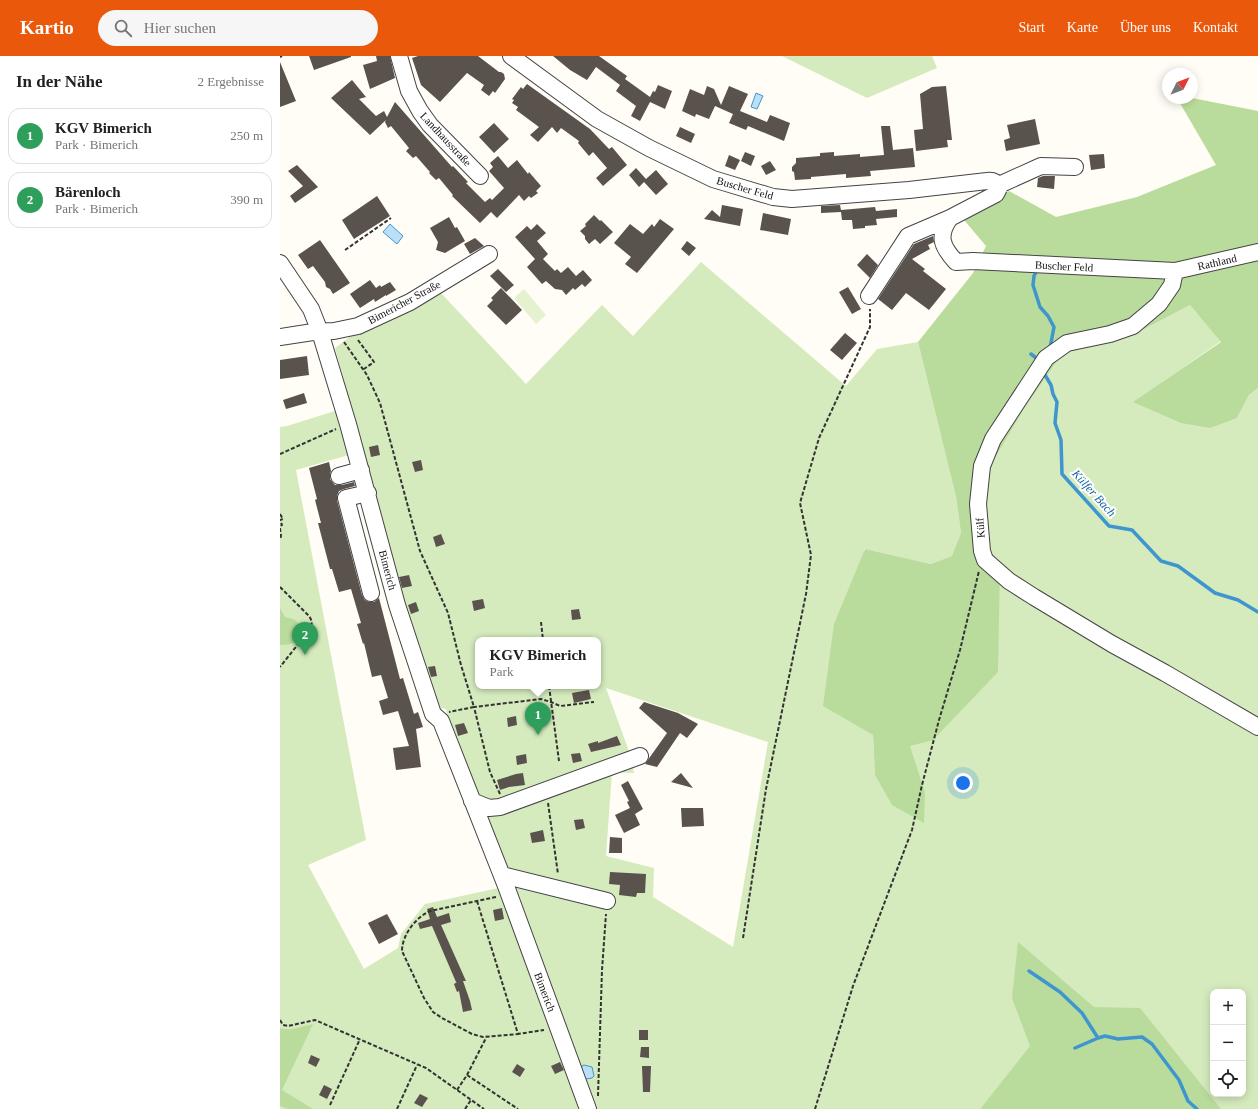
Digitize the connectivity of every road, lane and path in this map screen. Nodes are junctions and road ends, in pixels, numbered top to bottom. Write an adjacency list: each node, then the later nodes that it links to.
1 (399, 56): 4 (street, Landhausstraße)
2 (511, 56): 5 (street, Buscher Feld)
3 (1075, 167): 5 (street)
4 (480, 176)
5 (998, 185): 7 (street)
6 (391, 218): 8 (path)
7 (950, 218): 12 (street, Buscher Feld); 13 (street)
8 (345, 250)
9 (1258, 252): 12 (street, Rathland)
10 (489, 254): 14 (street, Bimericher Straße)
11 (280, 263): 14 (street)
12 (1175, 271): 28 (street, Külf)
13 (870, 296): 50 (path)
14 (327, 331): 15 (street, Bimericher Straße); 18 (path); 20 (street, Bimerich)
15 (280, 337)
16 (356, 337): 19 (path)
17 (350, 340): 18 (path)
18 (345, 344): 19 (path)
19 (364, 369): 37 (path)
20 (348, 424): 21 (path); 22 (street, Bimerich)
21 (280, 454)
22 (361, 470): 23 (street); 24 (street, Bimerich)
23 (339, 476)
24 (368, 493): 30 (street); 43 (street, Bimerich)
25 (280, 514): 26 (path)
26 (280, 527): 27 (path)
27 (280, 539)
28 (985, 560): 39 (street); 66 (path)
29 (280, 587): 33 (path)
30 (371, 593)
31 (541, 622): 32 (path)
32 (543, 637)
33 (280, 667)
34 (549, 689): 35 (path)
35 (551, 702): 36 (path); 37 (path); 41 (path)
36 (594, 702)
37 (474, 707): 38 (path); 44 (path)
38 (446, 712)
39 (1258, 727)
40 (640, 756): 42 (street)
41 (559, 761)
42 (546, 790): 44 (street); 46 (path)
43 (472, 801): 44 (street); 45 (street, Bimerich)
44 (504, 805)
45 (502, 875): 46 (street); 47 (street, Bimerich)
46 (560, 890): 49 (street)
47 (509, 895): 48 (path); 52 (street, Bimerich)
48 (477, 901): 53 (path); 54 (path)
49 (607, 901): 60 (path)
50 (743, 938)
51 (280, 1020): 55 (path)
52 (559, 1029): 53 (path); 60 (street, Bimerich)
53 (518, 1034): 54 (path)
54 (487, 1036): 57 (path)
55 (360, 1039): 56 (path); 61 (path)
56 (417, 1064): 58 (path); 62 (path)
57 (467, 1076): 58 (path); 65 (path)
58 (457, 1090): 59 (path)
59 (471, 1100): 63 (path); 64 (path)
60 (593, 1105)
61 (330, 1106)
62 (397, 1109)
63 (465, 1109)
64 (484, 1109)
65 (518, 1109)
66 (815, 1109)

